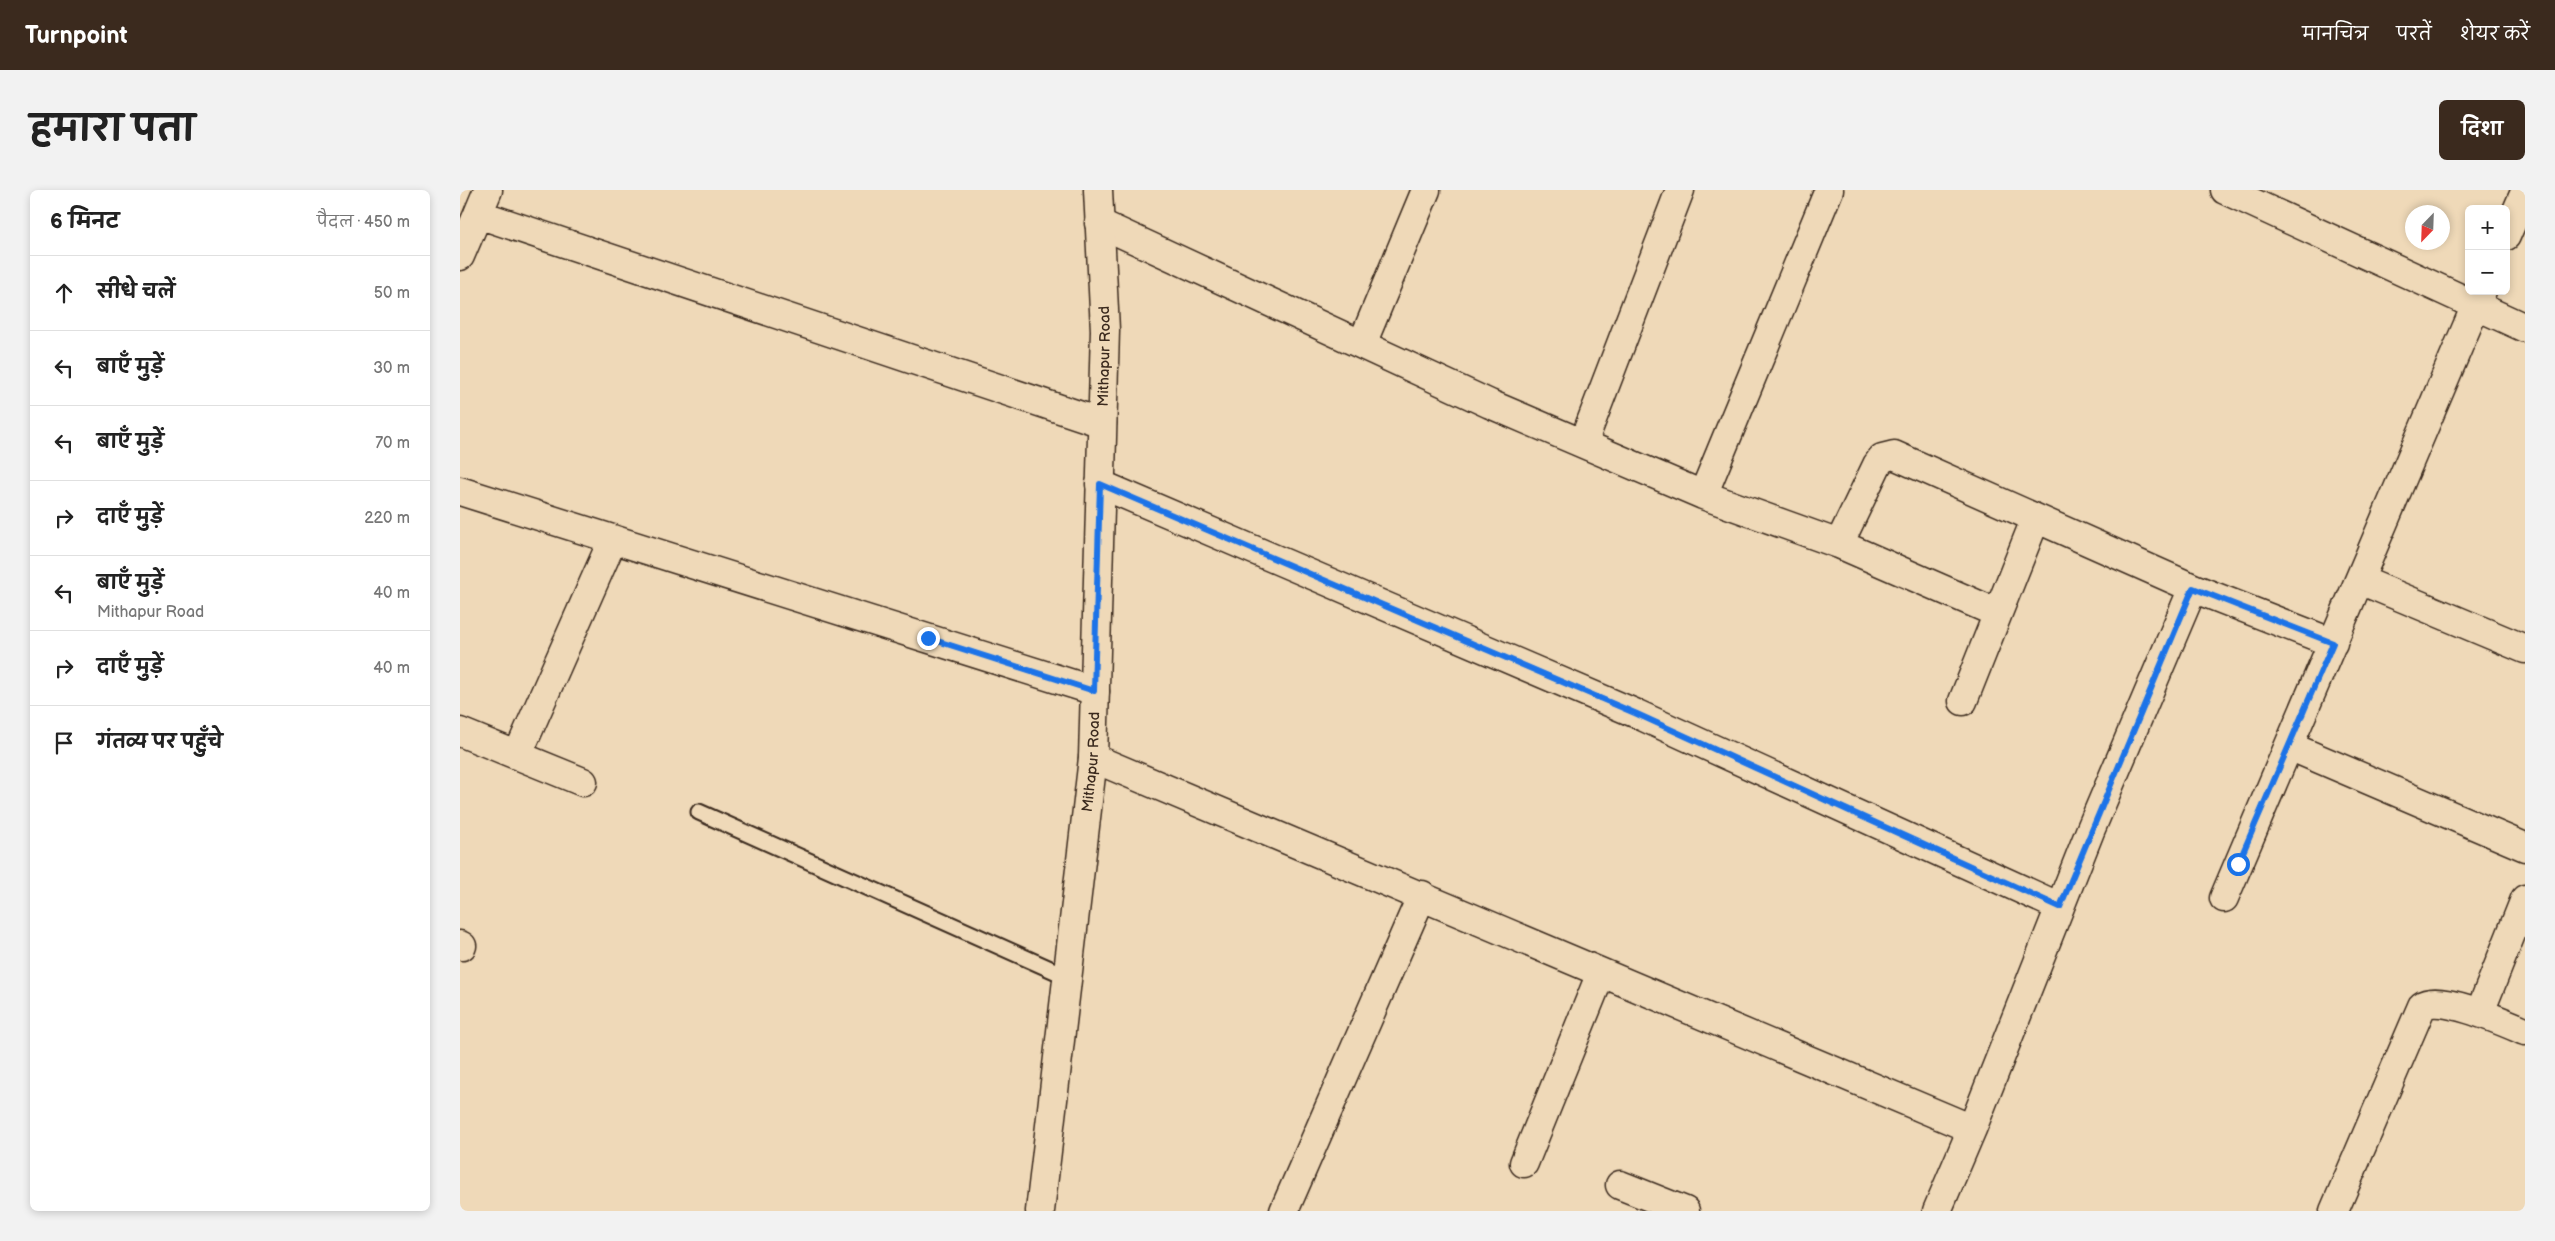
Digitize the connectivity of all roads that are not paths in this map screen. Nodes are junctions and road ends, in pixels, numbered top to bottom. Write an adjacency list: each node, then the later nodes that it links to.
1 (1098, 190): 8 (street, Mithapur Road)
2 (1426, 190): 13 (street)
3 (1680, 190): 15 (street)
4 (1829, 190): 18 (street)
5 (2224, 190): 11 (street)
6 (2525, 192): 9 (street)
7 (483, 202): 10 (street); 14 (street)
8 (1099, 223): 13 (street); 14 (street, Mithapur Road)
9 (2510, 227)
10 (460, 256)
11 (2479, 298): 12 (street); 22 (street)
12 (2525, 328)
13 (1362, 344): 15 (street)
14 (1102, 423): 16 (street, Mithapur Road)
15 (1583, 444): 18 (street)
16 (1100, 484): 27 (street, Mithapur Road); 39 (street)
17 (460, 491): 20 (street)
18 (1703, 495): 21 (street)
19 (2035, 520): 21 (street); 23 (street); 24 (street)
20 (613, 539): 27 (street); 31 (street)
21 (1839, 544): 24 (street)
22 (2360, 580): 25 (street); 26 (street)
23 (2193, 588): 25 (street); 39 (street)
24 (1997, 613): 28 (street)
25 (2333, 643): 30 (street)
26 (2525, 649)
27 (1094, 691): 32 (street, Mithapur Road)
28 (1963, 701)
29 (460, 732): 31 (street)
30 (2289, 746): 35 (street); 37 (street)
31 (518, 754): 33 (street)
32 (1093, 758): 36 (street); 41 (street, Mithapur Road)
33 (583, 782)
34 (699, 812): 41 (lane)
35 (2525, 847)
36 (1422, 895): 40 (street); 48 (street)
37 (2224, 898)
38 (2525, 899): 42 (street)
39 (2060, 907): 44 (street)
40 (1601, 973): 44 (street); 45 (street)
41 (1066, 976): 47 (street, Mithapur Road)
42 (2480, 1012): 43 (street); 51 (street)
43 (2525, 1031)
44 (1972, 1129): 50 (street)
45 (1524, 1163)
46 (1620, 1185): 49 (street)
47 (1040, 1211)
48 (1284, 1211)
49 (1685, 1211)
50 (1937, 1211)
51 (2334, 1211)

